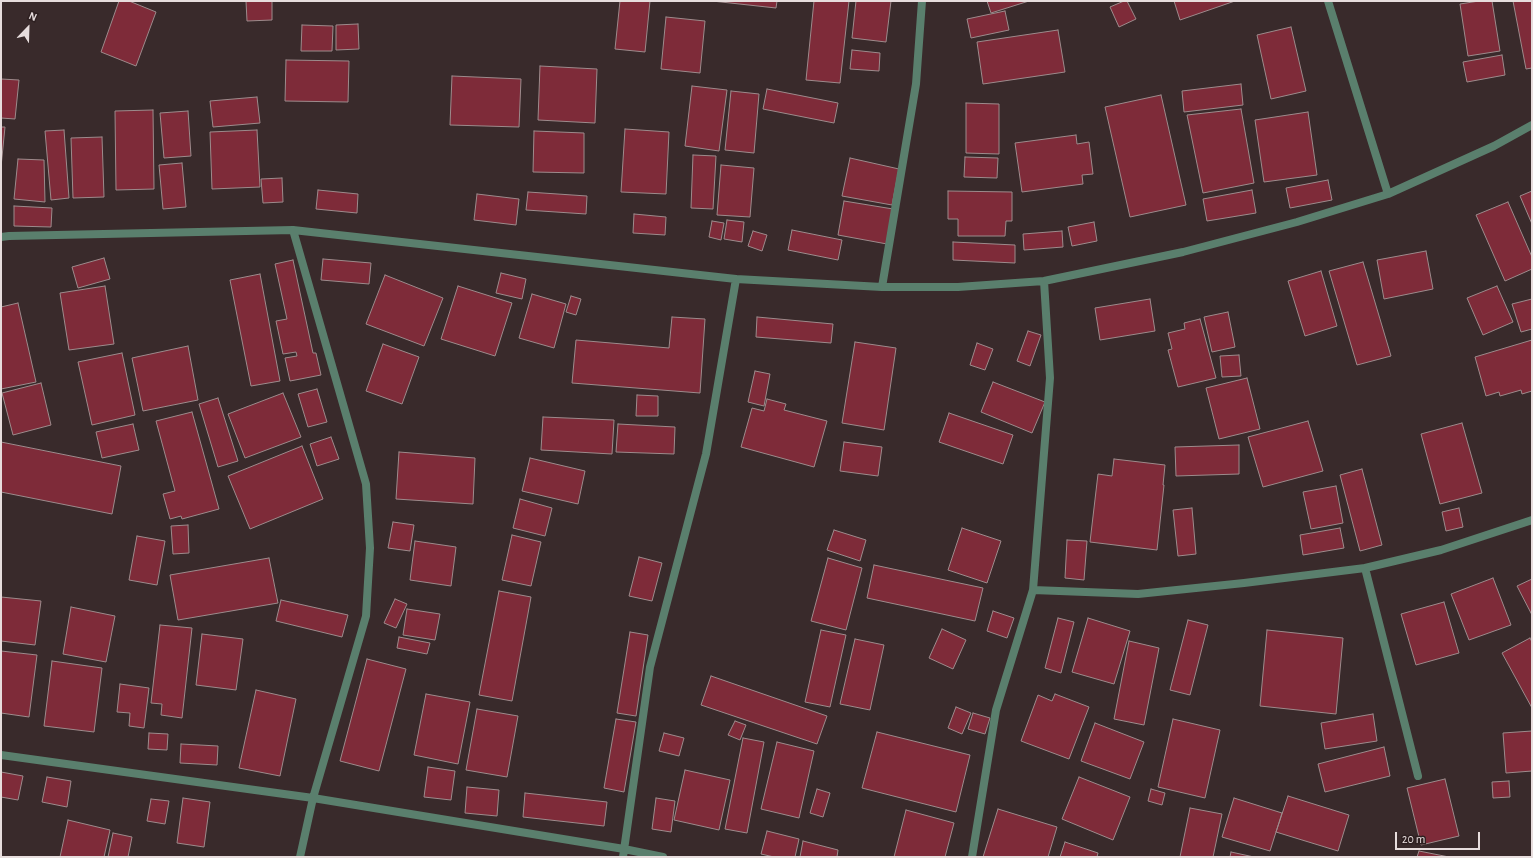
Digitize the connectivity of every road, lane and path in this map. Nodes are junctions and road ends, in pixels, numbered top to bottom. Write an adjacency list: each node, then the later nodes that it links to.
1 (922, 1): 9 (street)
2 (1328, 1): 4 (street)
3 (1532, 125): 4 (street)
4 (1388, 194): 8 (street)
5 (293, 230): 6 (street); 7 (street); 15 (street)
6 (1, 237)
7 (736, 279): 9 (street); 16 (street)
8 (1044, 281): 9 (street); 12 (street)
9 (882, 287)
10 (1532, 520): 11 (street)
11 (1365, 568): 12 (street); 14 (street)
12 (1033, 590): 19 (street)
13 (1, 755): 15 (street)
14 (1418, 776)
15 (313, 798): 16 (street); 17 (street)
16 (623, 853): 18 (street)
17 (300, 857)
18 (663, 857)
19 (972, 857)

